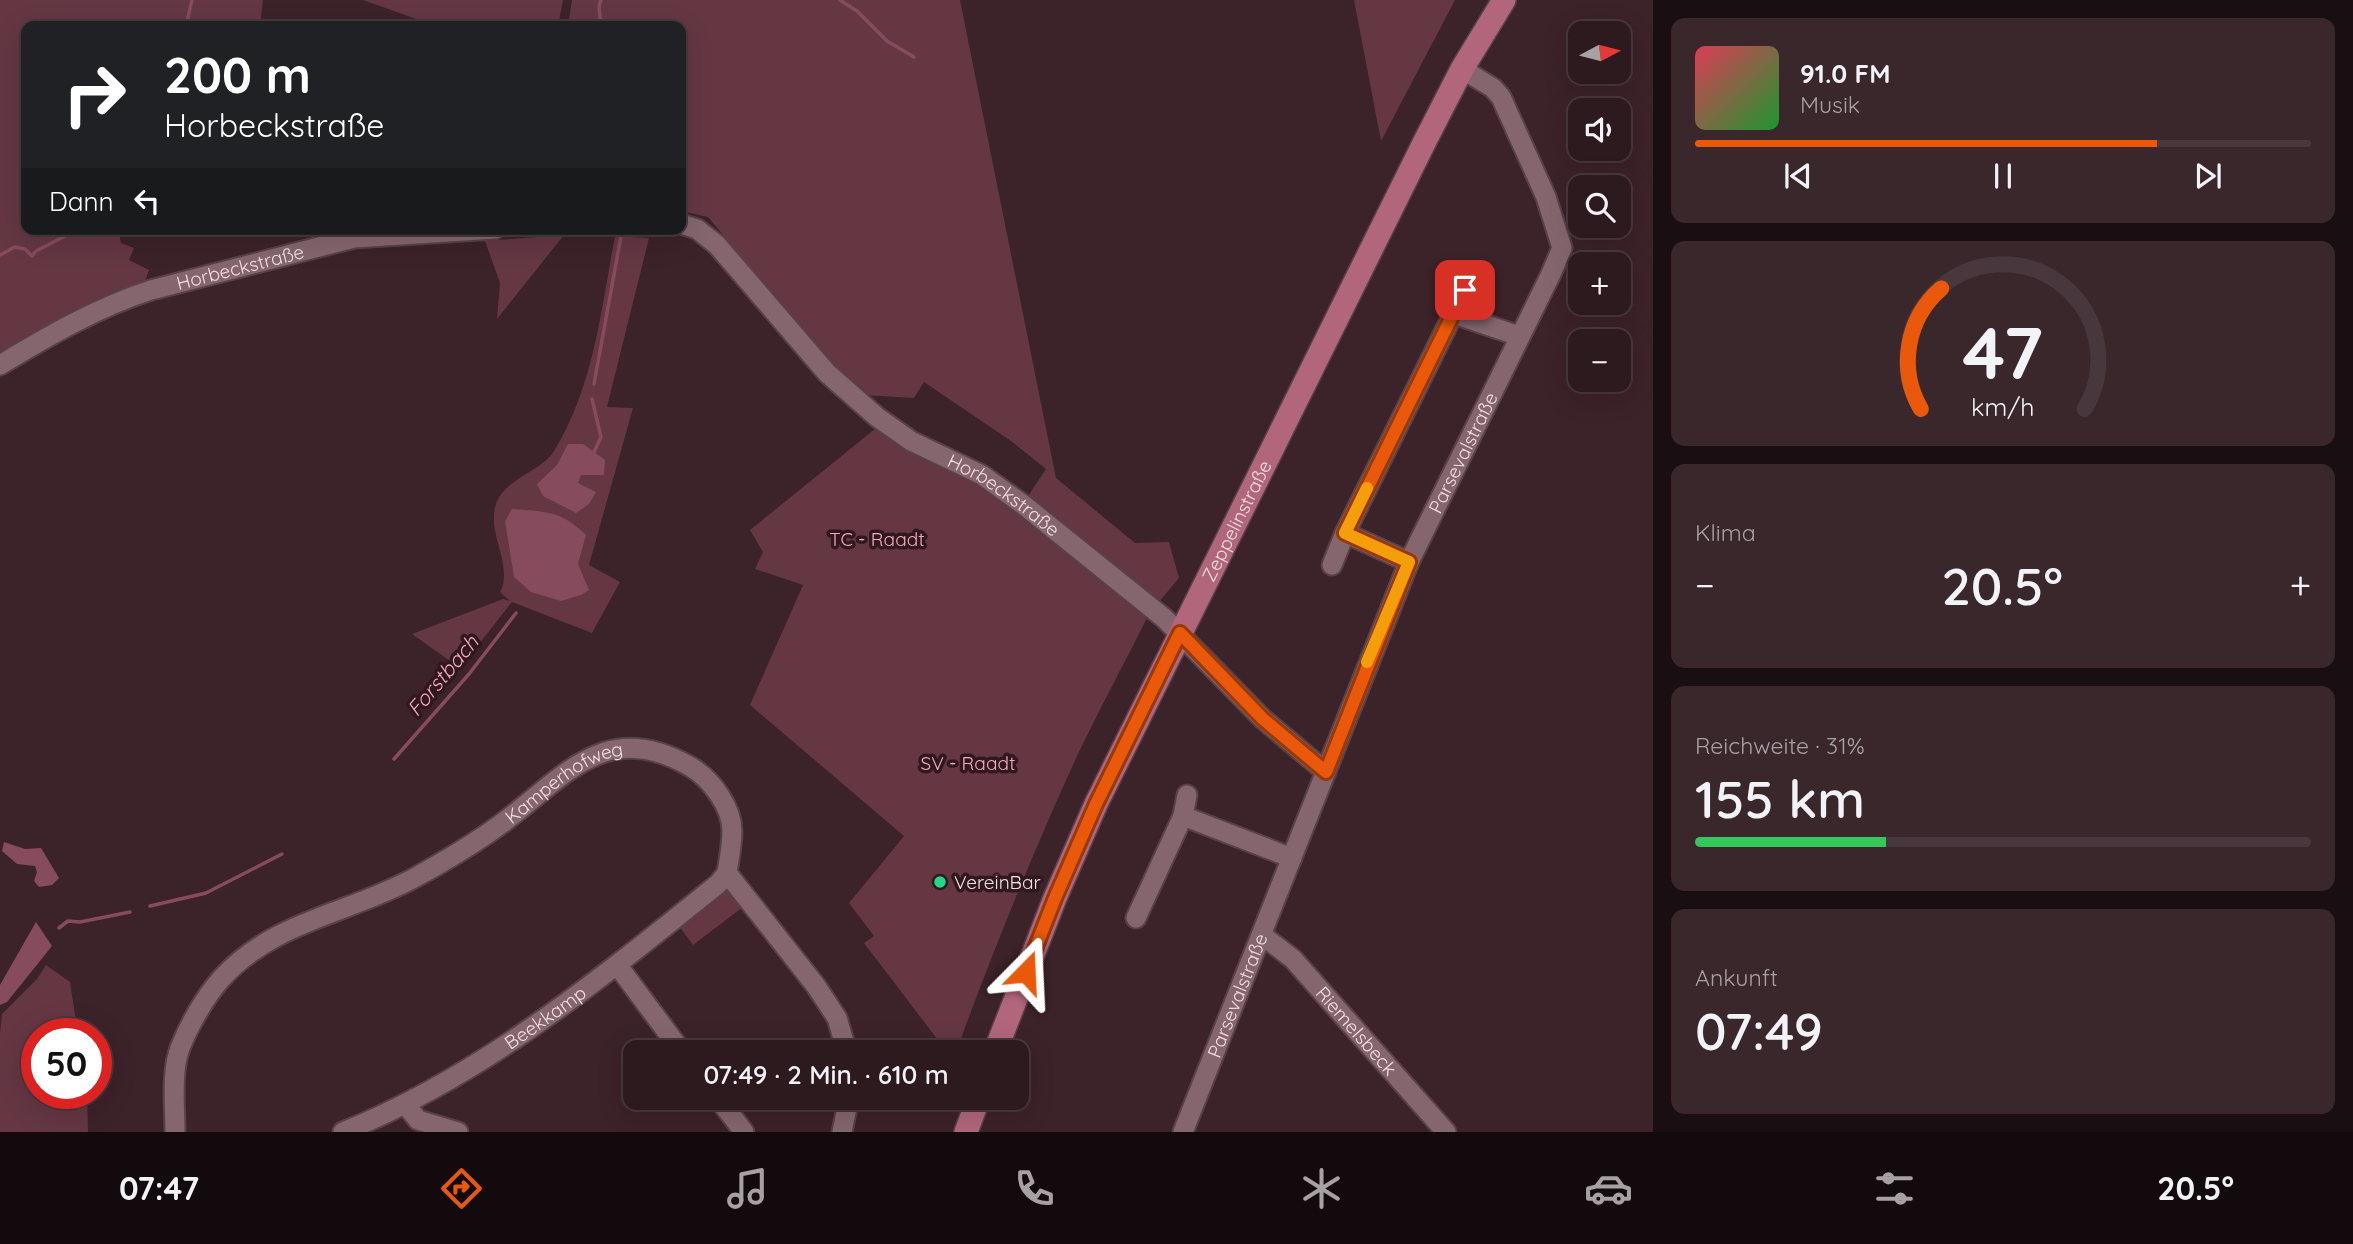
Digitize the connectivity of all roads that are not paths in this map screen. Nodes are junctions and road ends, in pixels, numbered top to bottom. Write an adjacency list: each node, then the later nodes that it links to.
1 (1504, 0): 2 (main road, Zeppelinstraße)
2 (1462, 69): 7 (street, Parsevalstraße); 12 (main road, Zeppelinstraße)
3 (686, 226): 12 (street, Horbeckstraße)
4 (401, 235): 8 (street, Horbeckstraße)
5 (1465, 290): 6 (street)
6 (1454, 314): 7 (street); 9 (street)
7 (1520, 336): 10 (street, Parsevalstraße)
8 (0, 365)
9 (1345, 533): 10 (street); 11 (street)
10 (1409, 562): 13 (street, Parsevalstraße)
11 (1332, 565)
12 (1180, 633): 13 (street, Horbeckstraße); 23 (main road, Zeppelinstraße)
13 (1326, 772): 16 (street, Parsevalstraße)
14 (1187, 795): 15 (street)
15 (1183, 816): 16 (street); 18 (street)
16 (1292, 858): 19 (street, Parsevalstraße)
17 (727, 873): 20 (street, Beekkamp); 22 (street); 28 (street, Kamperhofweg)
18 (1136, 918)
19 (1262, 935): 34 (street, Parsevalstraße); 35 (street, Riemelsbeck)
20 (618, 966): 21 (street); 24 (street, Beekkamp)
21 (673, 1040)
22 (844, 1040)
23 (1000, 1040)
24 (405, 1104): 29 (street, Beekkamp); 30 (street)
25 (727, 1110): 31 (street)
26 (846, 1110): 32 (street)
27 (974, 1110): 33 (main road)
28 (175, 1132)
29 (343, 1132)
30 (458, 1132)
31 (744, 1132)
32 (842, 1132)
33 (966, 1132)
34 (1183, 1132)
35 (1446, 1132)

